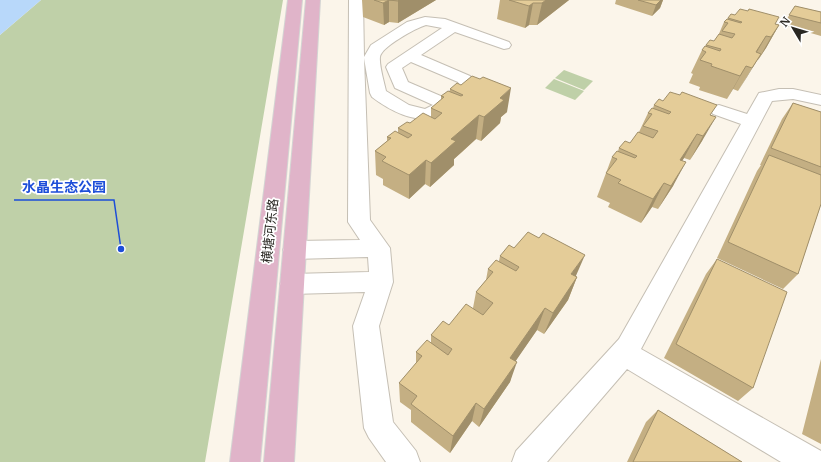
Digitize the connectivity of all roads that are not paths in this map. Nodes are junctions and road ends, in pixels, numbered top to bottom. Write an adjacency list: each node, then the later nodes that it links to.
1 (295, 0): 17 (main road, 横塘河东路)
2 (313, 0): 12 (main road, 横塘河东路)
3 (356, 0): 11 (lane)
4 (453, 27): 5 (lane); 6 (lane); 8 (lane)
5 (504, 45)
6 (410, 56): 8 (lane); 8 (lane)
7 (821, 100): 10 (lane)
8 (444, 103)
9 (719, 110): 10 (lane)
10 (752, 121): 15 (lane)
11 (379, 248): 12 (lane); 13 (lane)
12 (294, 250): 14 (main road, 横塘河东路)
13 (381, 282): 14 (lane); 19 (lane)
14 (292, 284): 18 (main road, 横塘河东路)
15 (624, 353): 16 (lane); 20 (lane)
16 (781, 454): 21 (lane)
17 (244, 462)
18 (279, 462)
19 (405, 462)
20 (527, 462)
21 (810, 462)

